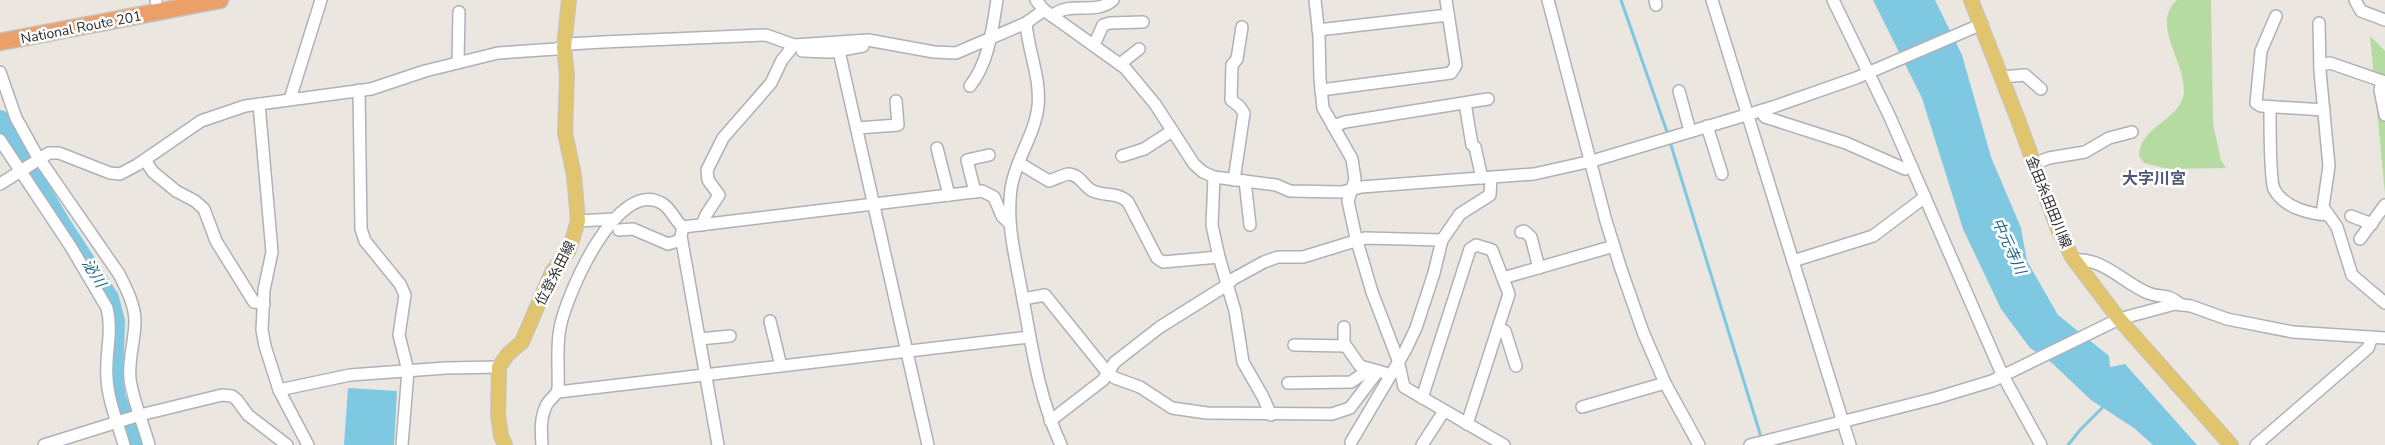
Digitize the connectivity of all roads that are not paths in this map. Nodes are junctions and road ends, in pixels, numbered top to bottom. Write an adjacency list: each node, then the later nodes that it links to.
1 (158, 0): 25 (highway, National Route 201)
2 (220, 0): 29 (highway, National Route 201)
3 (321, 0): 47 (street)
4 (569, 0): 31 (main road, 位登糸田線)
5 (997, 0): 27 (street)
6 (1036, 0): 16 (street)
7 (1113, 0): 16 (street)
8 (1314, 0): 26 (street)
9 (1446, 0): 17 (street)
10 (1548, 0): 69 (street)
11 (1712, 0): 55 (street)
12 (1833, 0): 38 (street)
13 (1971, 0): 23 (main road, 金田糸田田川線)
14 (2355, 0): 19 (street)
15 (459, 12): 35 (street)
16 (1048, 13): 21 (street); 30 (street)
17 (1448, 15): 26 (street); 45 (street)
18 (2276, 16): 52 (street)
19 (2385, 20)
20 (1143, 22): 30 (street)
21 (1026, 23): 27 (street); 70 (street)
22 (2319, 23): 37 (street)
23 (1975, 26): 38 (street); 40 (main road, 金田糸田田川線)
24 (1242, 27): 77 (street)
25 (0, 30)
26 (1318, 30): 45 (street)
27 (991, 38): 28 (street); 42 (street)
28 (868, 40): 32 (street); 34 (street)
29 (0, 42)
30 (1094, 45): 36 (street)
31 (564, 47): 32 (street); 35 (street); 87 (main road, 位登糸田線)
32 (792, 48): 34 (street); 92 (street)
33 (1139, 49): 36 (street)
34 (840, 51): 59 (street)
35 (458, 62): 44 (street)
36 (1120, 64): 60 (street)
37 (2320, 65): 41 (street); 54 (street)
38 (1871, 71): 53 (street); 72 (street)
39 (0, 72): 67 (street)
40 (2002, 77): 43 (street); 71 (main road, 金田糸田田川線)
41 (2384, 82): 56 (street)
42 (970, 86)
43 (2041, 89)
44 (359, 90): 47 (street); 126 (street)
45 (1321, 90): 57 (street)
46 (1679, 91): 61 (street)
47 (290, 99): 51 (street)
48 (1488, 99): 50 (street)
49 (896, 101): 59 (street)
50 (1464, 103): 57 (street); 76 (street)
51 (259, 104): 68 (street); 108 (street)
52 (2270, 107): 54 (street); 85 (street)
53 (1761, 110): 55 (street); 72 (street)
54 (2324, 110): 85 (street)
55 (1747, 114): 58 (street); 102 (street)
56 (2385, 115)
57 (1333, 126): 79 (street)
58 (1707, 126): 61 (street); 74 (street)
59 (857, 128): 83 (street)
60 (1172, 131): 66 (street); 75 (street)
61 (1690, 132): 69 (street)
62 (2132, 132): 71 (street)
63 (0, 140): 73 (street)
64 (937, 148): 81 (street)
65 (989, 156): 80 (street)
66 (1122, 156)
67 (38, 160): 68 (street); 73 (street); 139 (street)
68 (145, 160): 108 (street)
69 (1592, 161): 76 (street); 99 (street)
70 (1018, 164): 88 (street); 100 (street)
71 (2033, 164): 101 (main road, 金田糸田田川線)
72 (1912, 167): 82 (street)
73 (22, 171): 78 (street); 141 (street)
74 (1722, 174)
75 (1214, 177): 77 (street); 100 (street)
76 (1486, 178): 79 (street); 97 (street)
77 (1239, 181): 79 (street); 89 (street)
78 (0, 184)
79 (1352, 189): 98 (street)
80 (975, 192): 81 (street); 88 (street)
81 (948, 196): 83 (street)
82 (1925, 197): 102 (street); 129 (street)
83 (873, 205): 92 (street); 121 (street)
84 (2385, 205): 90 (street)
85 (2328, 214): 107 (street)
86 (2351, 216): 90 (street)
87 (578, 221): 91 (street); 125 (main road, 位登糸田線)
88 (1009, 223): 106 (street)
89 (1250, 224)
90 (2372, 224): 95 (street)
91 (616, 225): 93 (street); 96 (street); 134 (street)
92 (702, 225): 93 (street)
93 (683, 228): 96 (street)
94 (1521, 232): 103 (street)
95 (2360, 239)
96 (681, 240): 118 (street)
97 (1442, 240): 98 (street); 122 (street)
98 (1357, 241): 105 (street); 122 (street)
99 (1614, 246): 103 (street); 132 (street)
100 (1219, 257): 105 (street)
101 (2074, 260): 109 (street); 110 (main road, 金田糸田田川線)
102 (1793, 261): 142 (street)
103 (1539, 268): 104 (street)
104 (1503, 278): 113 (street); 135 (street)
105 (1227, 285): 127 (street); 138 (street)
106 (1023, 300): 115 (street); 127 (street)
107 (2385, 303)
108 (264, 304): 133 (street)
109 (2181, 305): 110 (street); 116 (street)
110 (2115, 320): 129 (street); 162 (main road, 金田糸田田川線)
111 (770, 321): 123 (street)
112 (1344, 327): 120 (street)
113 (1498, 328): 124 (street); 143 (street)
114 (730, 336): 118 (street)
115 (1029, 337): 121 (street); 140 (street)
116 (2372, 337): 117 (street); 163 (street)
117 (2385, 338)
118 (699, 339): 130 (street)
119 (1294, 345): 120 (street)
120 (1344, 346): 128 (street)
121 (907, 352): 123 (street); 154 (street)
122 (1398, 360): 128 (street); 135 (street)
123 (781, 366): 130 (street)
124 (1516, 366)
125 (499, 367): 126 (street); 151 (main road)
126 (408, 371): 133 (street); 150 (street)
127 (1107, 372): 138 (street); 140 (street)
128 (1379, 372): 131 (street); 138 (street); 144 (street)
129 (2006, 373): 142 (street); 161 (street)
130 (706, 375): 134 (street); 153 (street)
131 (1288, 383)
132 (1665, 383): 136 (street); 158 (street)
133 (279, 390): 149 (street)
134 (558, 392): 152 (street)
135 (1422, 398): 137 (street)
136 (1582, 407)
137 (1444, 411): 143 (street); 156 (street)
138 (1272, 415)
139 (138, 416): 141 (street); 147 (street); 148 (street)
140 (1050, 421): 155 (street)
141 (118, 422): 145 (street); 146 (street)
142 (1842, 422): 159 (street); 160 (street)
143 (1467, 424): 157 (street)
144 (1351, 442)
145 (44, 445)
146 (124, 445)
147 (149, 445)
148 (287, 445)
149 (308, 445)
150 (402, 445)
151 (505, 445)
152 (542, 445)
153 (718, 445)
154 (928, 445)
155 (1061, 445)
156 (1422, 445)
157 (1504, 445)
158 (1699, 445)
159 (1750, 445)
160 (1850, 445)
161 (2041, 445)
162 (2231, 445)
163 (2256, 445)

